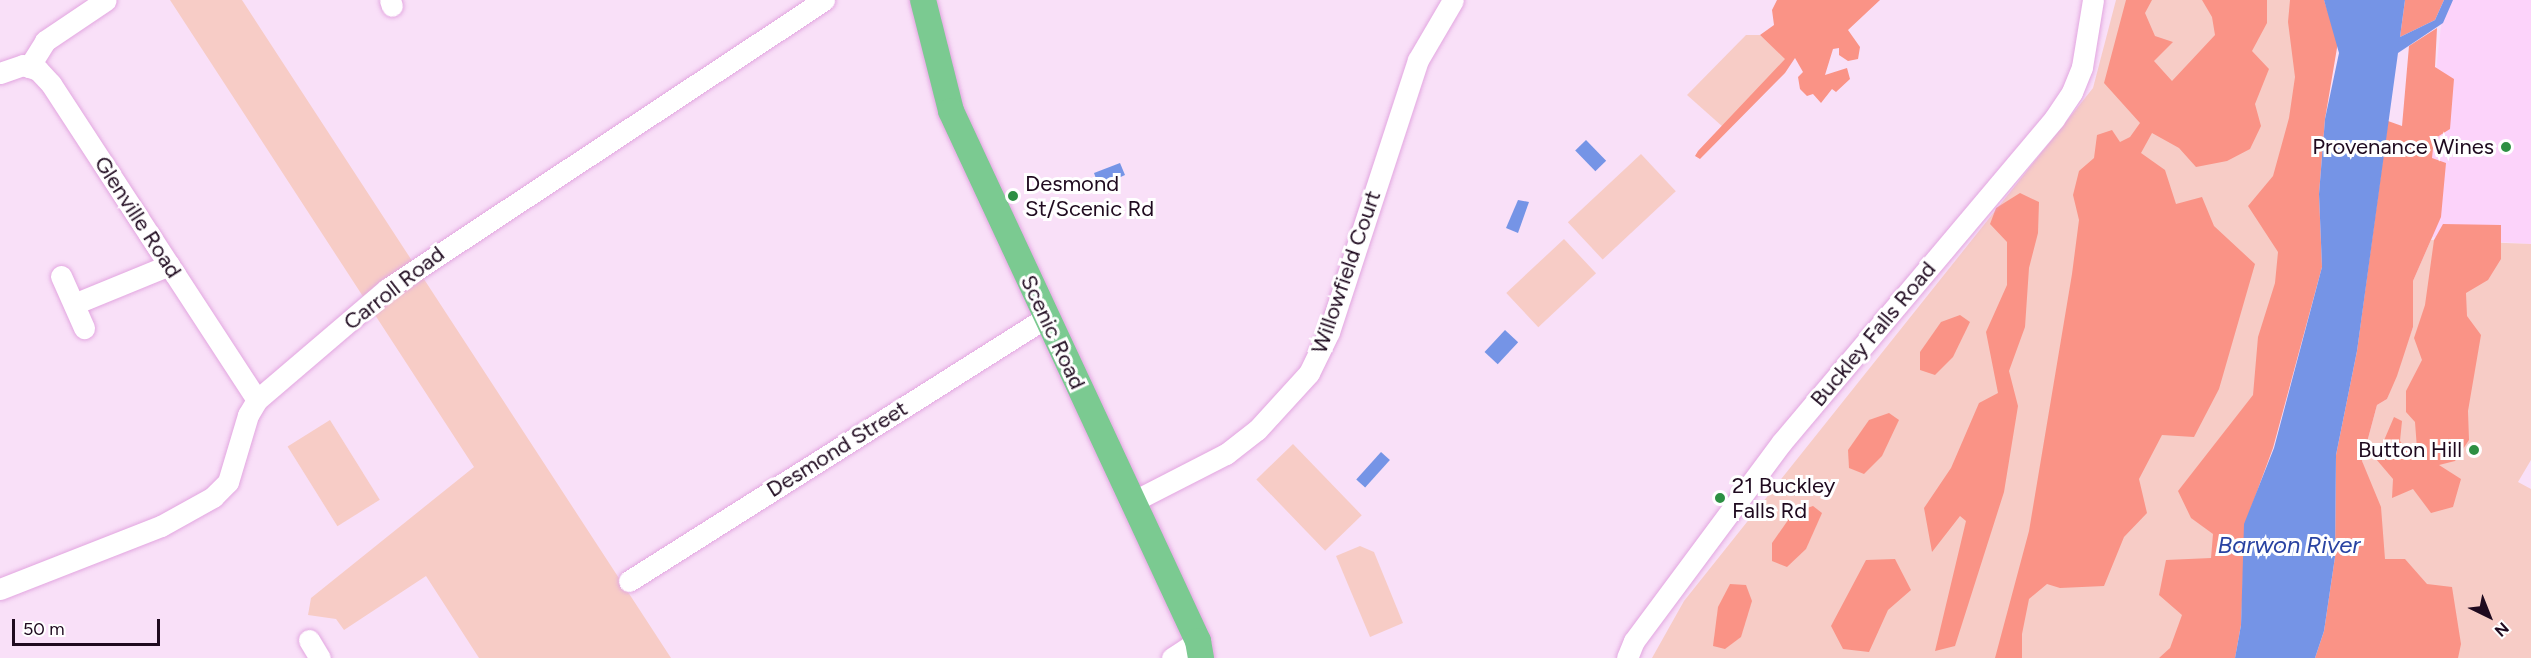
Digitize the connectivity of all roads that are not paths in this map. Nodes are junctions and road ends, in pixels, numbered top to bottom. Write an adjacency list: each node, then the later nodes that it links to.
1 (106, 0): 6 (street)
2 (824, 0): 13 (street, Carroll Road)
3 (923, 0): 11 (main road, Scenic Road)
4 (1453, 0): 14 (street, Willowfield Court)
5 (2093, 0): 21 (street, Buckley Falls Road)
6 (29, 67): 7 (street); 8 (street, Glenville Road)
7 (0, 73)
8 (169, 265): 10 (street); 13 (street, Glenville Road)
9 (62, 276): 10 (street)
10 (74, 304): 12 (street)
11 (1046, 317): 14 (main road, Scenic Road); 15 (street, Desmond Street)
12 (84, 328)
13 (257, 400): 16 (street, Carroll Road)
14 (1132, 502): 18 (main road, Scenic Road)
15 (629, 581)
16 (0, 589)
17 (309, 640): 19 (street)
18 (1199, 650): 20 (street)
19 (320, 658)
20 (1172, 658)
21 (1627, 658)

